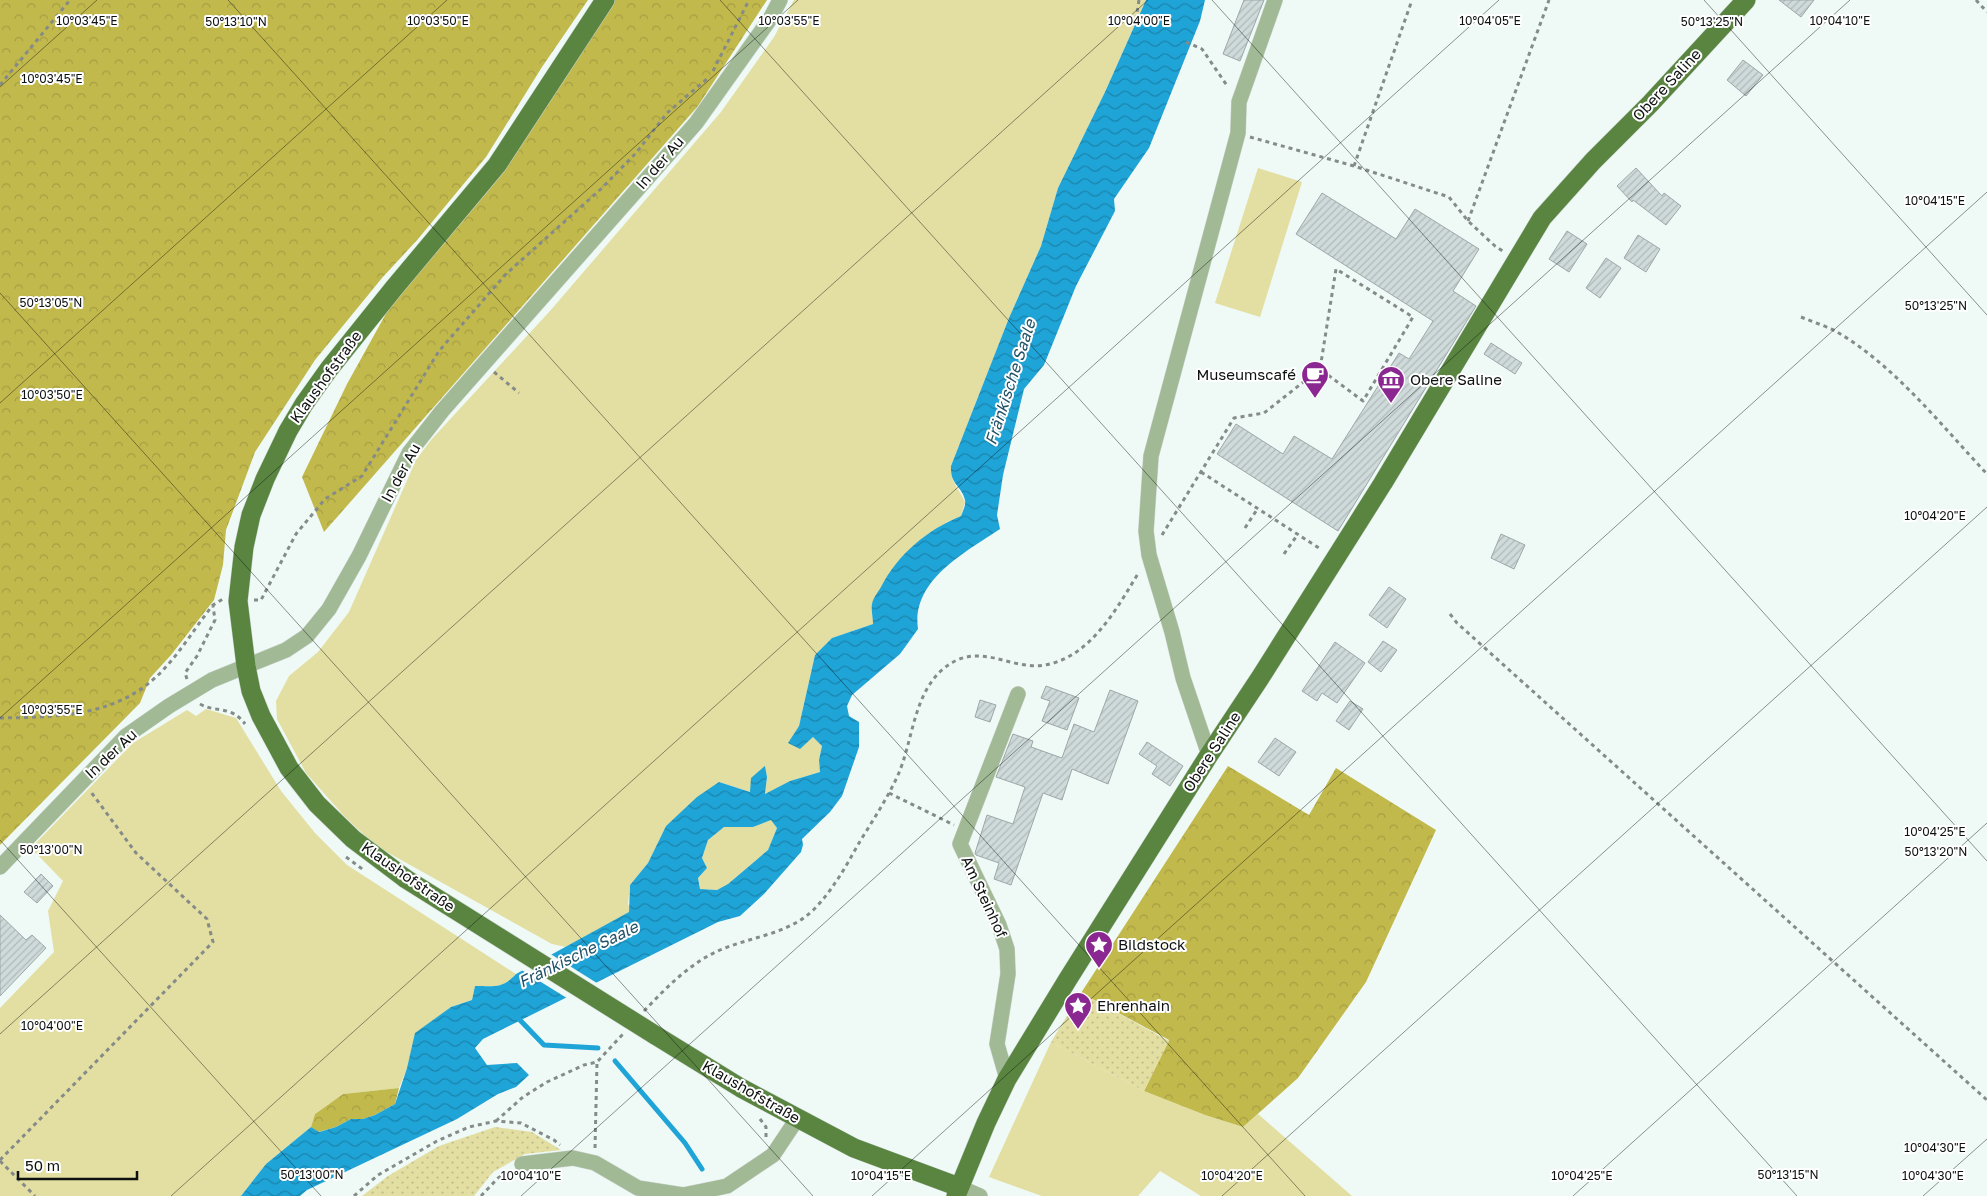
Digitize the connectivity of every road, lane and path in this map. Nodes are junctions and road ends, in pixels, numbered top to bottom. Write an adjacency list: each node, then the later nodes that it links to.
1 (70, 0): 14 (path)
2 (605, 0): 32 (main road, Klaushofstraße)
3 (749, 0): 32 (path)
4 (780, 0): 21 (street, In der Au)
5 (1139, 0): 12 (path)
6 (1275, 0): 15 (street)
7 (1412, 0): 17 (path)
8 (1549, 0): 18 (path)
9 (1746, 0): 19 (main road, Obere Saline)
10 (1976, 0): 11 (path)
11 (1987, 12)
12 (1144, 22)
13 (1186, 42): 15 (path)
14 (0, 85)
15 (1239, 102): 16 (street)
16 (1238, 133): 17 (path); 30 (street)
17 (1354, 166): 18 (path)
18 (1468, 221): 19 (path)
19 (1518, 260): 31 (main road, Obere Saline)
20 (1801, 317): 25 (path)
21 (483, 364): 23 (path); 34 (street, In der Au)
22 (1320, 370): 22 (path); 24 (path)
23 (519, 393)
24 (1201, 472): 26 (path); 30 (path)
25 (1987, 474)
26 (1258, 508): 27 (path); 28 (path)
27 (1245, 528)
28 (1298, 534): 29 (path); 31 (path)
29 (1284, 554)
30 (1149, 555): 37 (street); 39 (path)
31 (1336, 558): 37 (main road, Obere Saline)
32 (238, 601): 34 (main road, Klaushofstraße); 36 (path)
33 (1450, 614): 46 (path)
34 (246, 666): 38 (street, In der Au); 47 (main road, Klaushofstraße, bridge)
35 (1018, 694): 40 (street, Am Steinhof)
36 (0, 718)
37 (1209, 755): 45 (main road, Obere Saline)
38 (83, 781): 41 (street, In der Au); 50 (path)
39 (890, 792): 40 (path); 42 (path)
40 (965, 830): 45 (street, Am Steinhof)
41 (0, 867)
42 (640, 1016)
43 (629, 1027): 44 (path)
44 (598, 1062): 48 (path); 51 (path)
45 (1008, 1079): 53 (main road, Obere Saline)
46 (1987, 1100)
47 (797, 1119): 51 (street); 53 (main road, Klaushofstraße)
48 (496, 1121): 49 (path); 55 (path)
49 (573, 1158): 51 (street); 52 (street)
50 (0, 1161): 54 (path)
51 (595, 1163)
52 (522, 1164): 56 (path)
53 (957, 1192): 57 (street)
54 (36, 1196)
55 (354, 1196)
56 (481, 1196)
57 (980, 1196)

